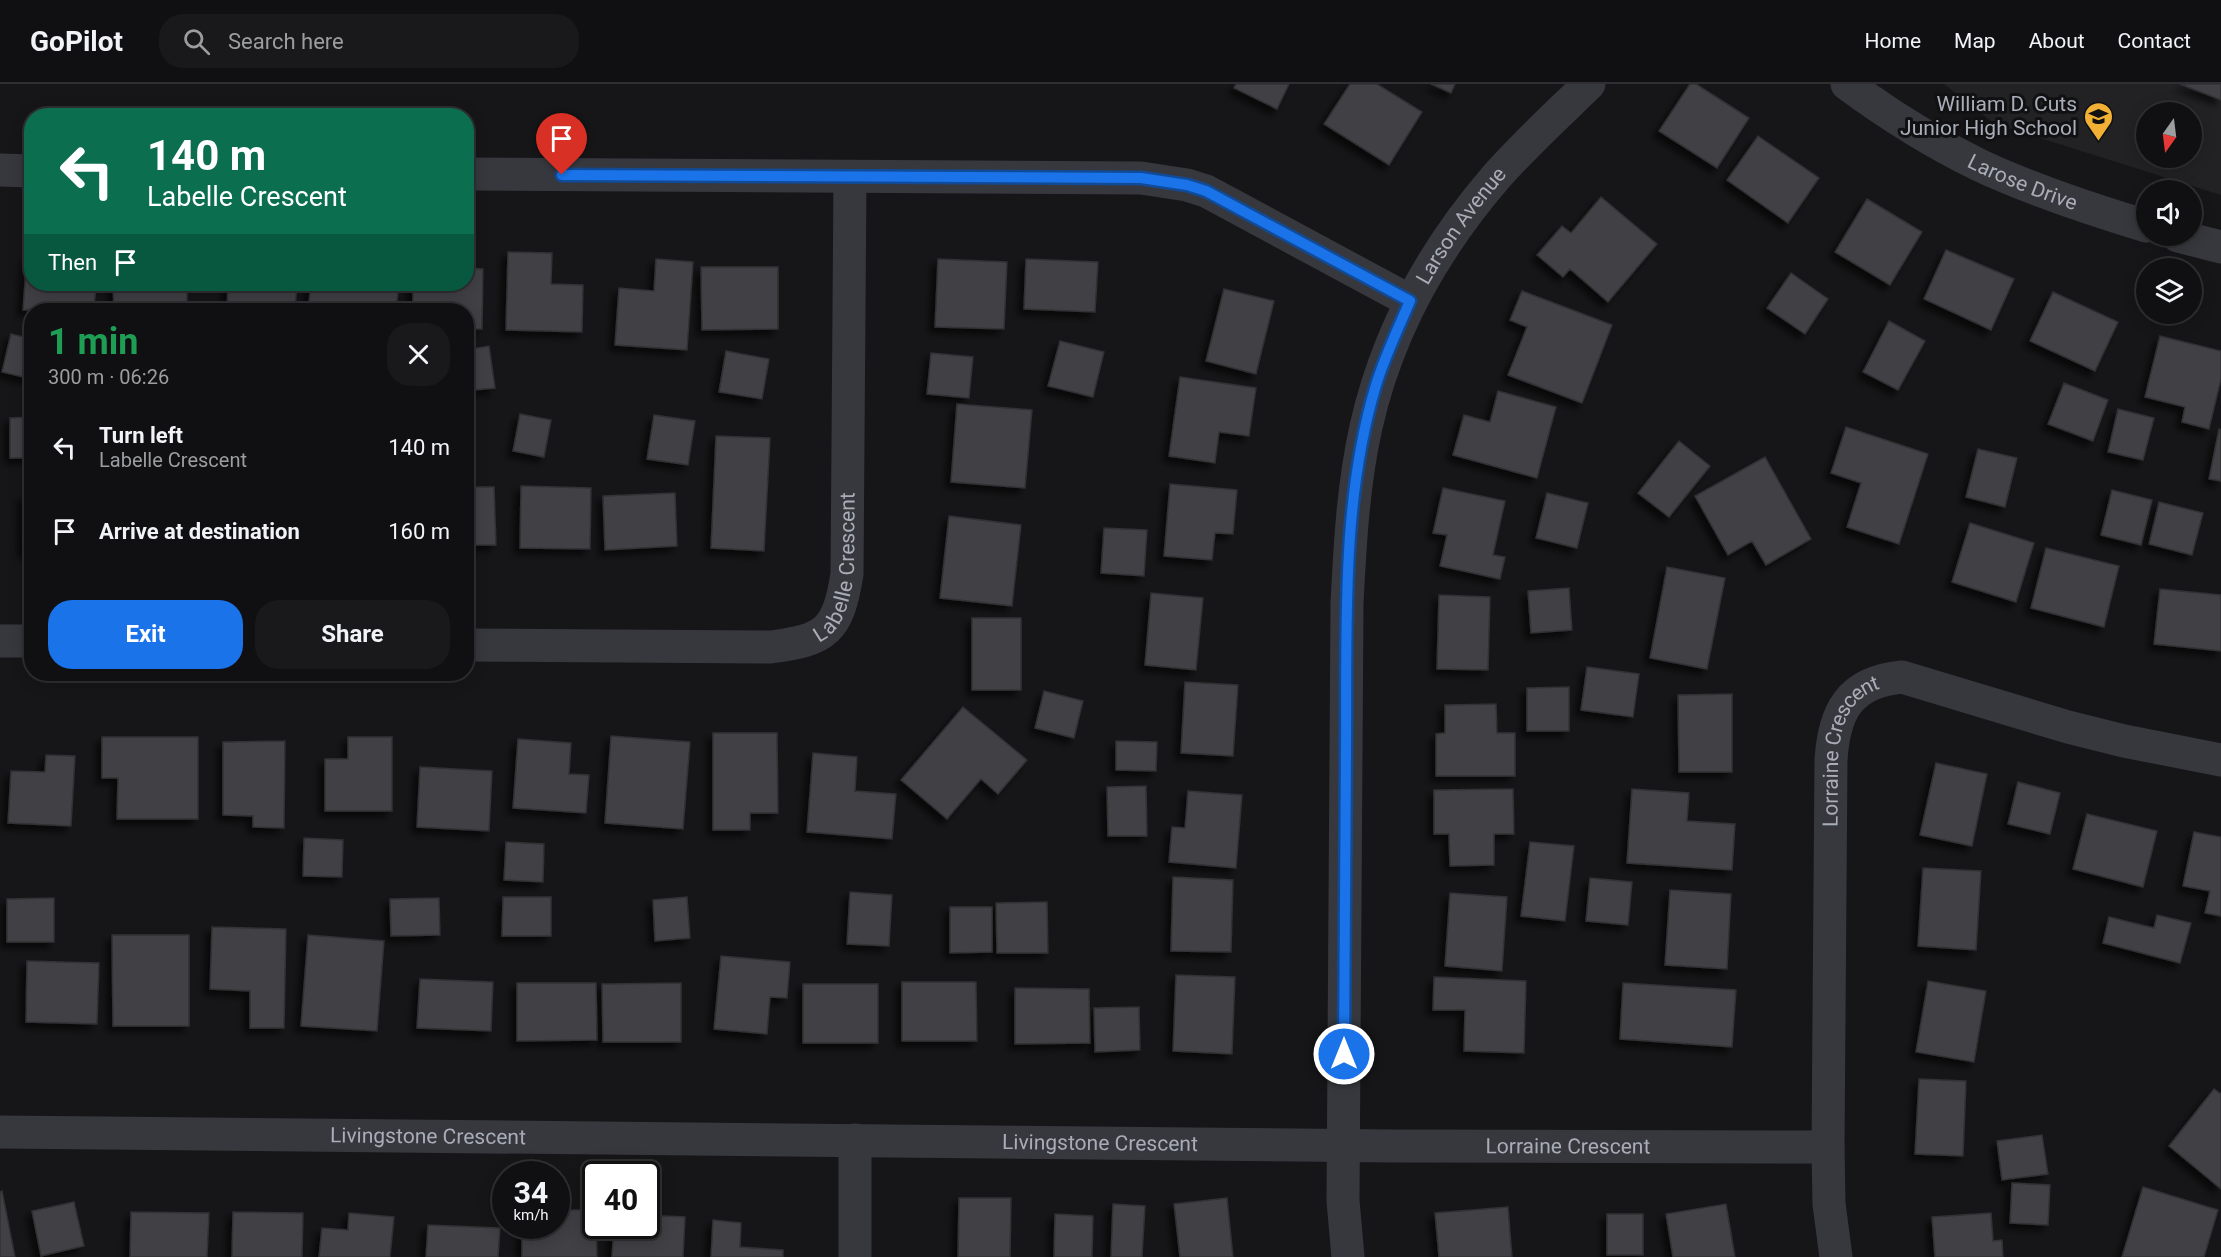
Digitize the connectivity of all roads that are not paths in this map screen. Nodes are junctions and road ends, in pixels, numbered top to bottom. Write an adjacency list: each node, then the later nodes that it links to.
1 (1589, 84): 10 (street, Larson Avenue)
2 (1847, 84): 7 (street, Larose Drive)
3 (0, 170): 4 (street)
4 (24, 171)
5 (474, 174): 6 (street)
6 (850, 177): 10 (street); 13 (street, Labelle Crescent)
7 (2136, 223)
8 (2202, 242): 9 (street)
9 (2221, 247)
10 (1410, 301): 17 (street, Larson Avenue)
11 (0, 641): 12 (street)
12 (24, 641)
13 (474, 645)
14 (2221, 760): 18 (street, Lorraine Crescent)
15 (0, 1132): 16 (street, Livingstone Crescent)
16 (855, 1140): 17 (street, Livingstone Crescent); 19 (street)
17 (1343, 1145): 18 (street, Lorraine Crescent); 20 (street, Larson Avenue)
18 (1828, 1147): 21 (street, Lorraine Crescent)
19 (855, 1257)
20 (1348, 1257)
21 (1836, 1257)

